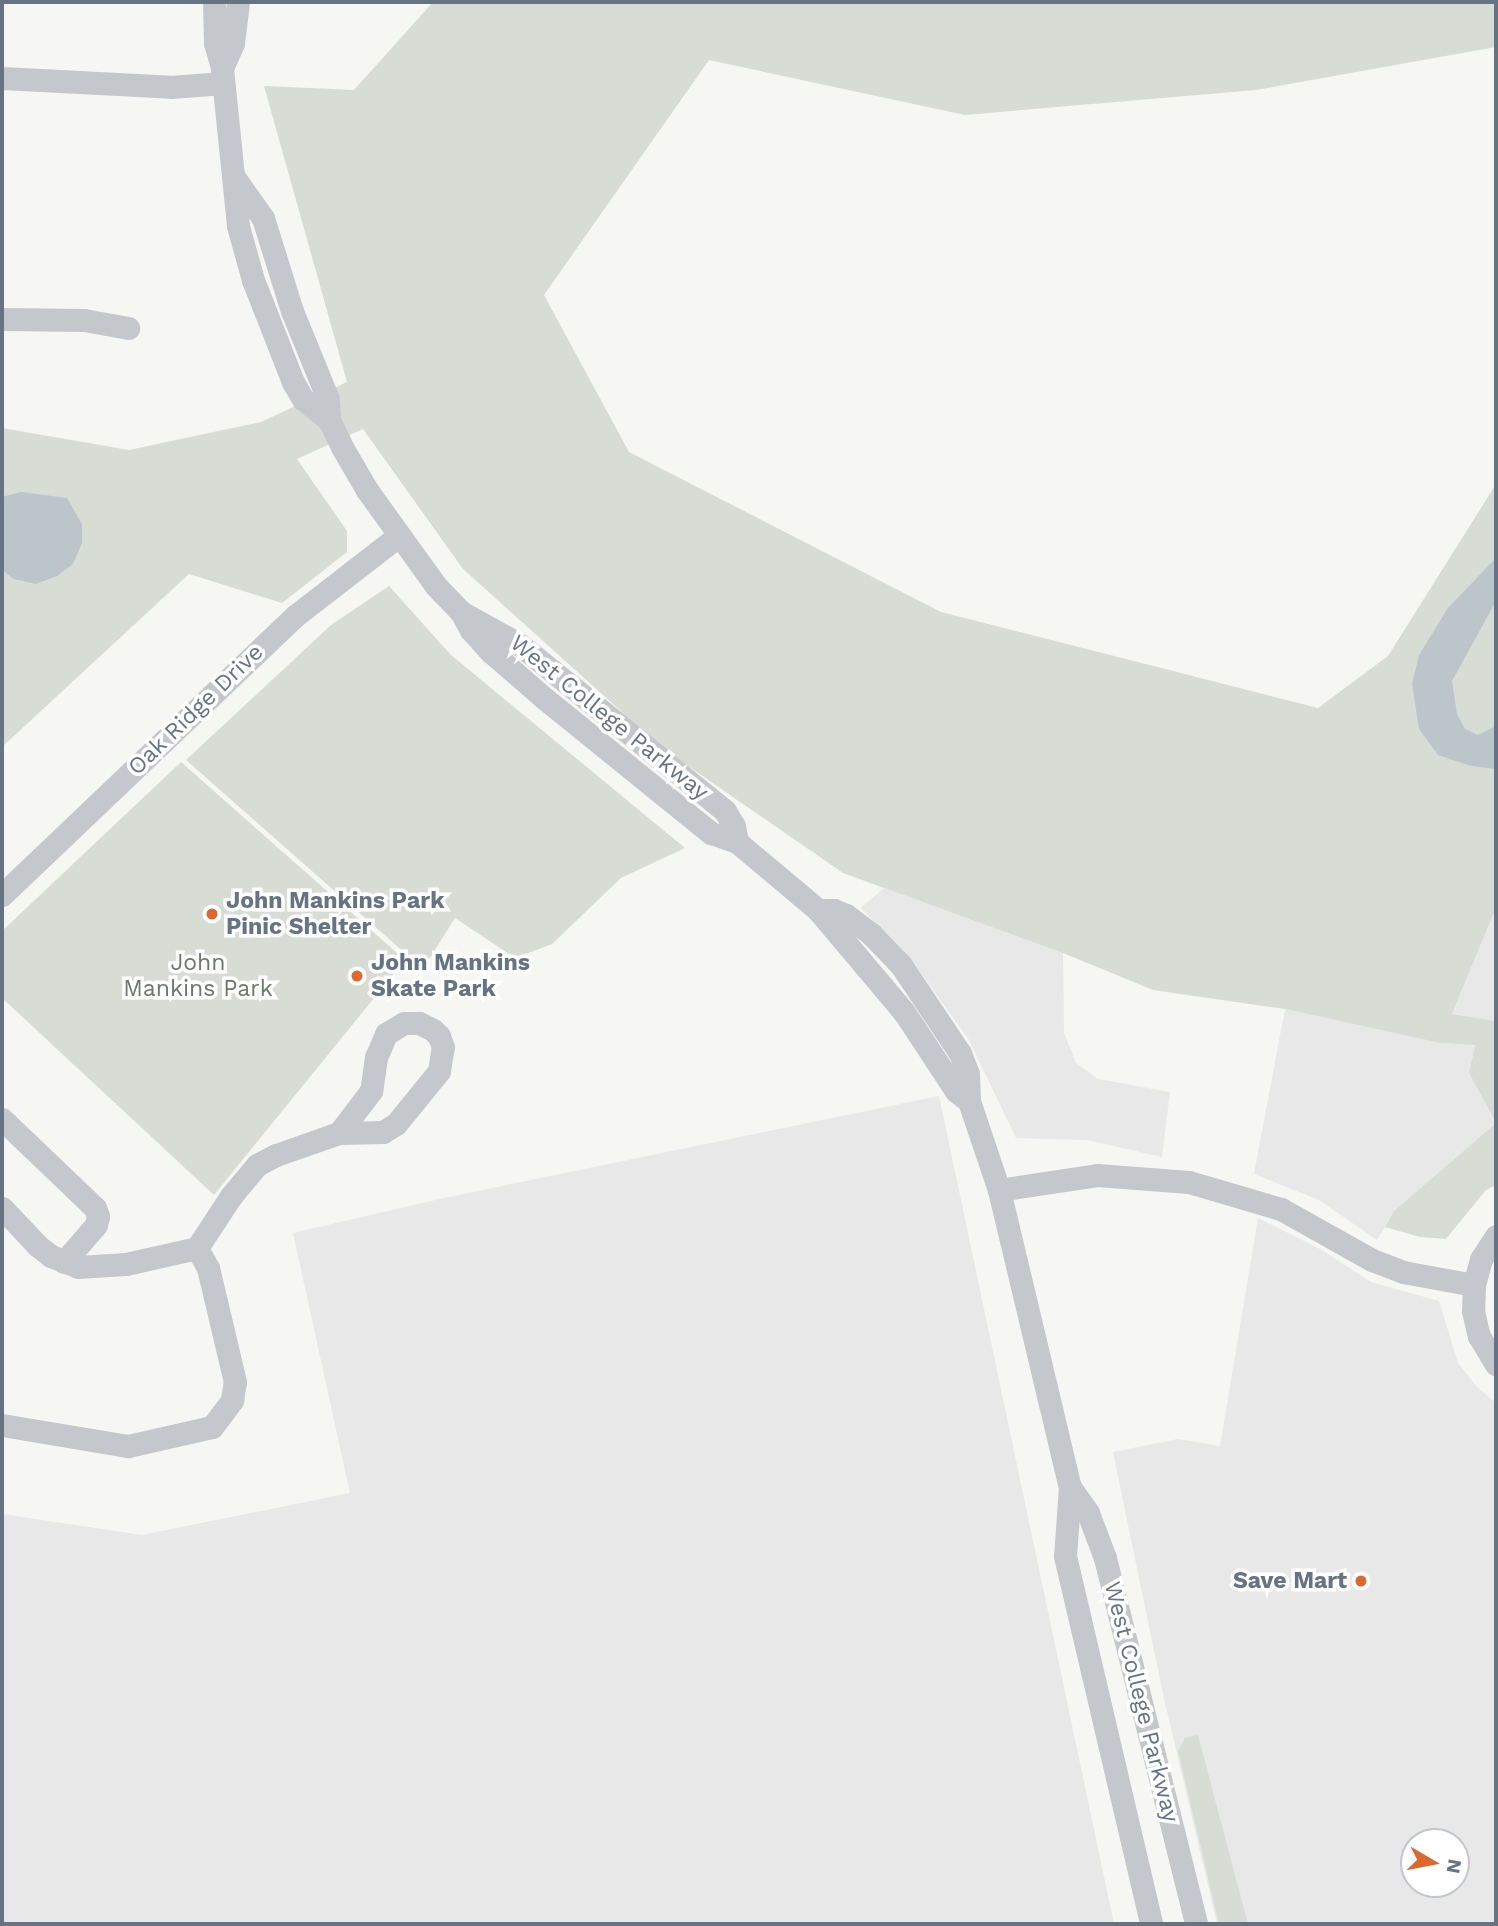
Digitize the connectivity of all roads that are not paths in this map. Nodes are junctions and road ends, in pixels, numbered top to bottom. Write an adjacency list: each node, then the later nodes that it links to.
1 (214, 2): 3 (street, West College Parkway)
2 (238, 2): 3 (street, West College Parkway)
3 (222, 76): 4 (street); 7 (street, West College Parkway)
4 (2, 78)
5 (2, 319): 6 (street)
6 (128, 328)
7 (398, 536): 8 (street, Oak Ridge Drive); 11 (street, West College Parkway)
8 (2, 895)
9 (2, 1119): 15 (street)
10 (339, 1133): 10 (street); 14 (street)
11 (999, 1190): 16 (street); 19 (street, West College Parkway)
12 (2, 1208): 15 (street)
13 (1496, 1236): 16 (street)
14 (197, 1248): 15 (street); 18 (street)
15 (64, 1262)
16 (1474, 1285): 17 (street)
17 (1496, 1364)
18 (2, 1425)
19 (1070, 1487): 20 (street, West College Parkway); 21 (street, West College Parkway)
20 (1151, 1924)
21 (1196, 1924)

